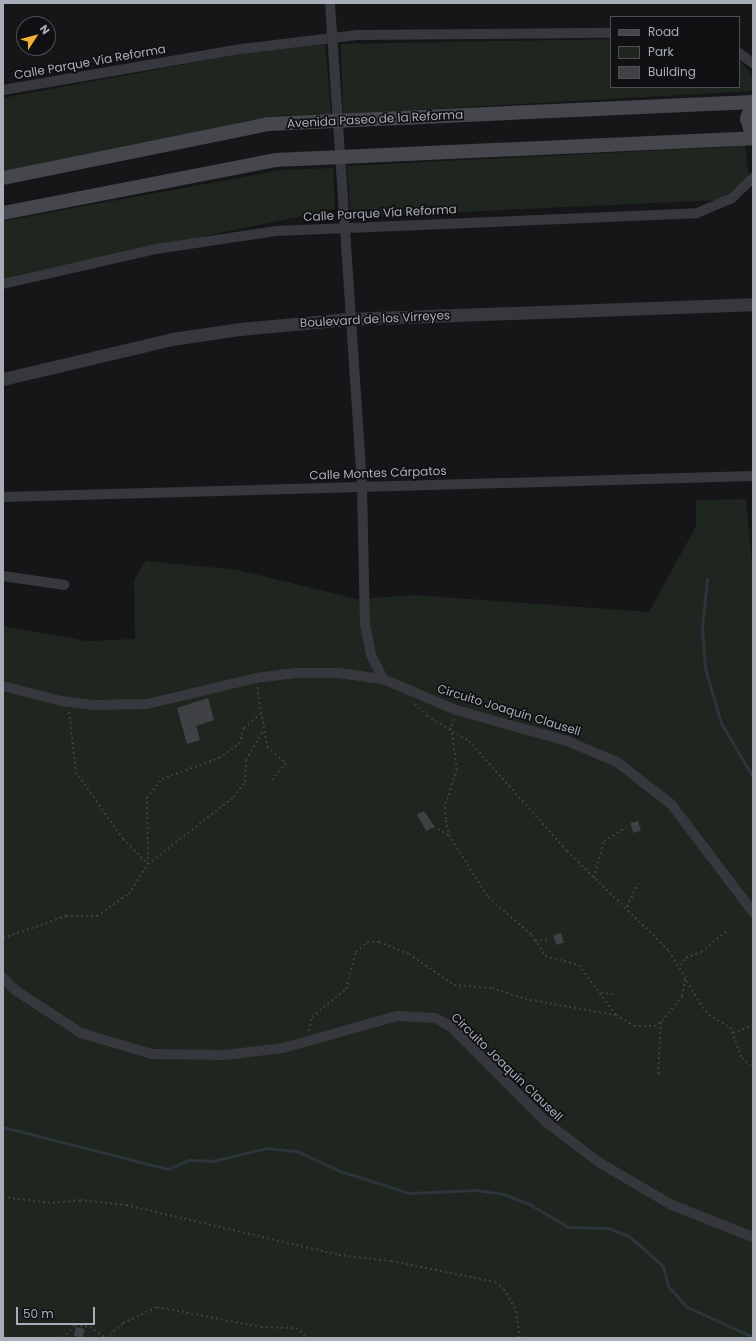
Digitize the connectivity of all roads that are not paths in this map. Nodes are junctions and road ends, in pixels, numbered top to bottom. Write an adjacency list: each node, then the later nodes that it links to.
1 (330, 3): 3 (street)
2 (610, 33): 3 (street, Calle Parque Vía Reforma)
3 (330, 38): 6 (street, Calle Parque Vía Reforma); 8 (street)
4 (740, 54): 5 (street)
5 (753, 63)
6 (3, 90)
7 (753, 102): 8 (main road, Avenida Paseo de la Reforma); 9 (main road)
8 (338, 120): 10 (street); 11 (main road, Avenida Paseo de la Reforma)
9 (753, 138): 10 (main road)
10 (340, 154): 13 (main road); 14 (street)
11 (3, 178)
12 (753, 178): 14 (street, Calle Parque Vía Reforma)
13 (3, 213)
14 (345, 226): 15 (street, Calle Parque Vía Reforma); 17 (street)
15 (3, 284)
16 (753, 304): 17 (street, Boulevard de los Virreyes)
17 (348, 319): 18 (street, Boulevard de los Virreyes); 20 (street)
18 (3, 379)
19 (753, 476): 20 (street, Calle Montes Cárpatos)
20 (362, 486): 21 (street, Calle Montes Cárpatos); 24 (street)
21 (3, 497)
22 (3, 576): 23 (street)
23 (64, 585)
24 (383, 679): 25 (street, Circuito Joaquín Clausell); 26 (street, Circuito Joaquín Clausell)
25 (3, 686)
26 (753, 912)
27 (3, 978): 28 (street, Circuito Joaquín Clausell)
28 (753, 1237)

